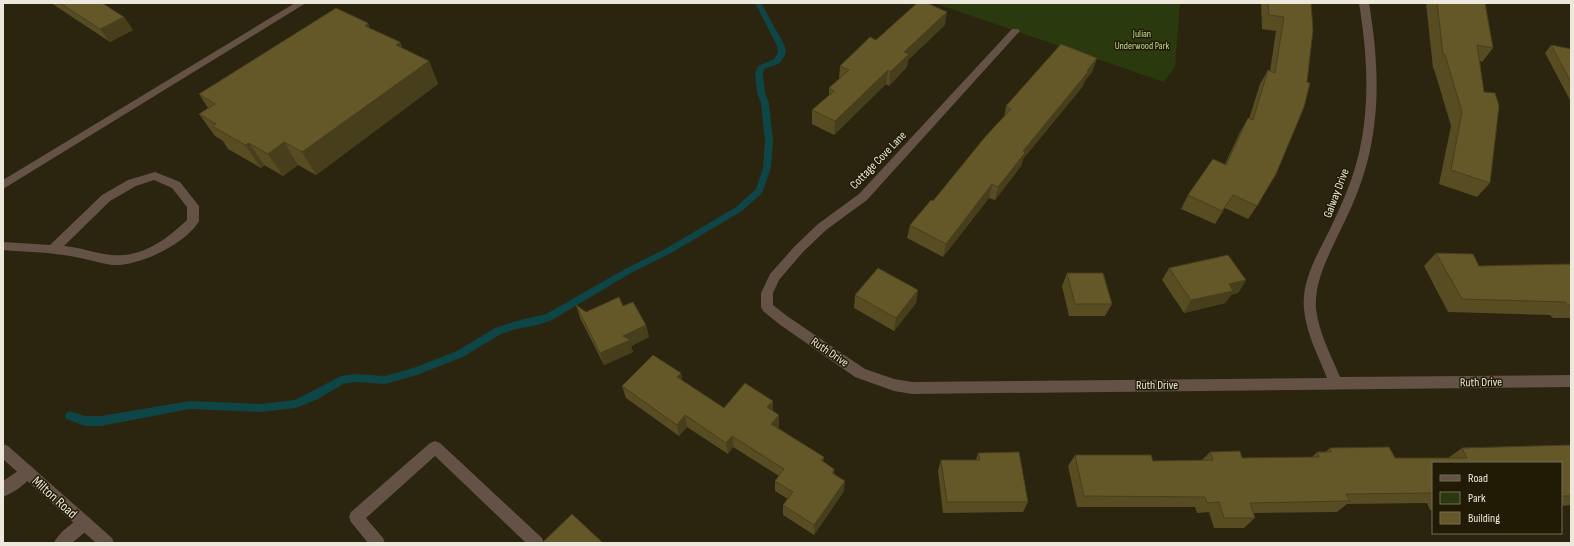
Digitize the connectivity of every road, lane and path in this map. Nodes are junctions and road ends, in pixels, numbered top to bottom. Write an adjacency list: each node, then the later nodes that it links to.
1 (301, 3): 4 (street)
2 (1364, 3): 9 (street, Galway Drive)
3 (1015, 31): 7 (street, Cottage Cove Lane)
4 (3, 185)
5 (3, 246): 6 (street)
6 (52, 250): 6 (street)
7 (767, 307): 9 (street, Ruth Drive)
8 (1571, 382): 9 (street, Ruth Drive)
9 (1336, 384)
10 (3, 450): 11 (street, Milton Road)
11 (27, 472): 12 (street); 13 (street, Milton Road)
12 (3, 490)
13 (85, 523): 14 (street); 15 (street, Milton Road)
14 (61, 543)
15 (107, 543)
16 (378, 543): 17 (street)
17 (537, 543)

